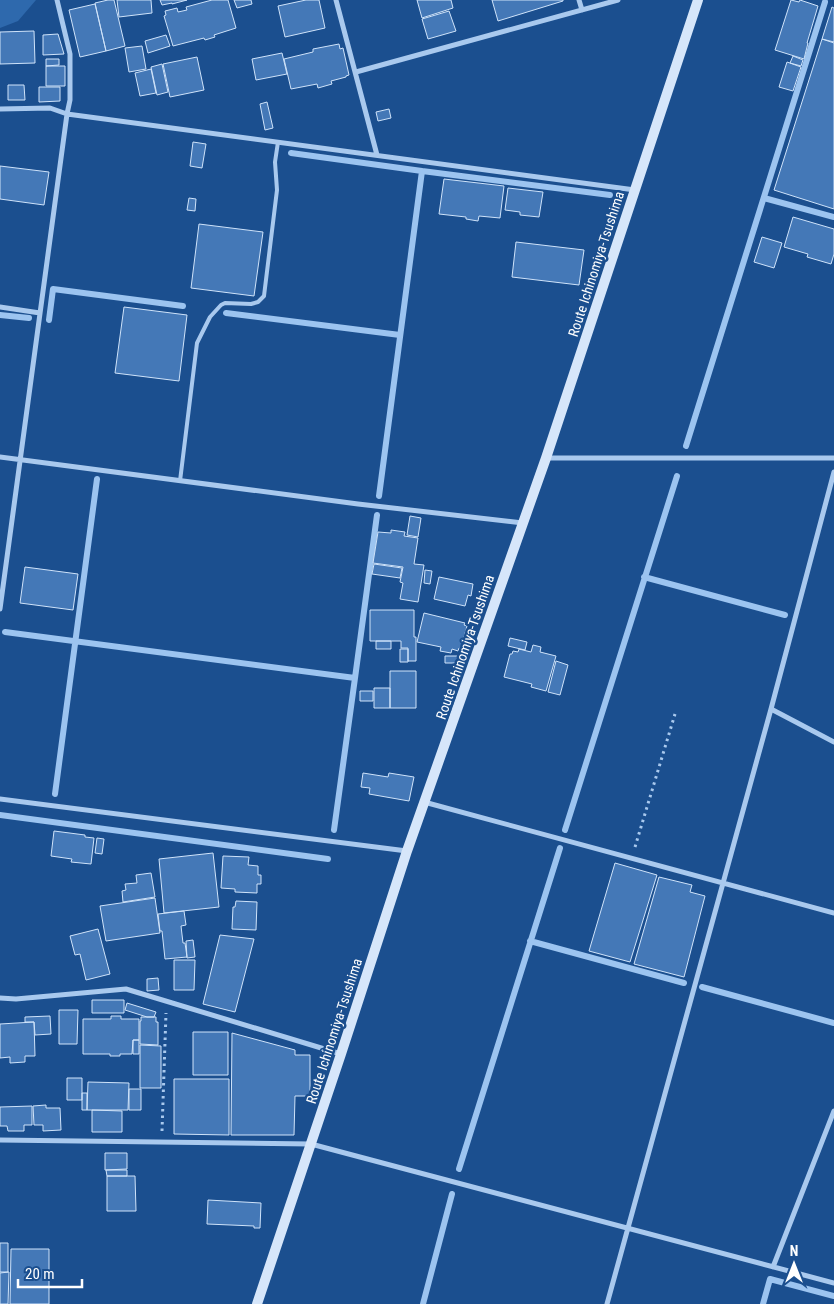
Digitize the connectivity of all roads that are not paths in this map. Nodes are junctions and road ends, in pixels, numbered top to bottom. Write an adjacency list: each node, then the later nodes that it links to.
1 (56, 0): 9 (street)
2 (336, 0): 7 (street)
3 (579, 0): 6 (street)
4 (618, 0): 6 (street)
5 (698, 0): 12 (main road, Route Ichinomiya-Tsushima)
6 (582, 10): 7 (street)
7 (356, 72): 11 (street)
8 (0, 109): 9 (street)
9 (67, 114): 10 (street); 14 (street)
10 (278, 142): 11 (street); 20 (lane)
11 (377, 155): 12 (street)
12 (635, 190): 16 (main road, Route Ichinomiya-Tsushima)
13 (0, 307): 14 (street)
14 (40, 313): 18 (street)
15 (0, 457): 18 (street)
16 (546, 458): 17 (street); 21 (main road, Route Ichinomiya-Tsushima)
17 (834, 458)
18 (20, 460): 20 (street); 22 (street)
19 (834, 472): 23 (street)
20 (180, 481): 21 (street)
21 (523, 523): 26 (main road, Route Ichinomiya-Tsushima)
22 (0, 610)
23 (771, 709): 24 (street); 28 (street)
24 (834, 742)
25 (0, 799): 27 (street)
26 (424, 802): 27 (main road, Route Ichinomiya-Tsushima); 28 (street)
27 (407, 851): 31 (main road, Route Ichinomiya-Tsushima)
28 (723, 882): 29 (street); 35 (street)
29 (834, 913)
30 (0, 998): 31 (street)
31 (341, 1054): 34 (main road, Route Ichinomiya-Tsushima)
32 (834, 1111): 36 (street)
33 (0, 1140): 34 (street)
34 (311, 1144): 35 (street); 38 (main road, Route Ichinomiya-Tsushima)
35 (629, 1228): 36 (street); 39 (street)
36 (773, 1267): 37 (street)
37 (834, 1283)
38 (257, 1304)
39 (607, 1304)

